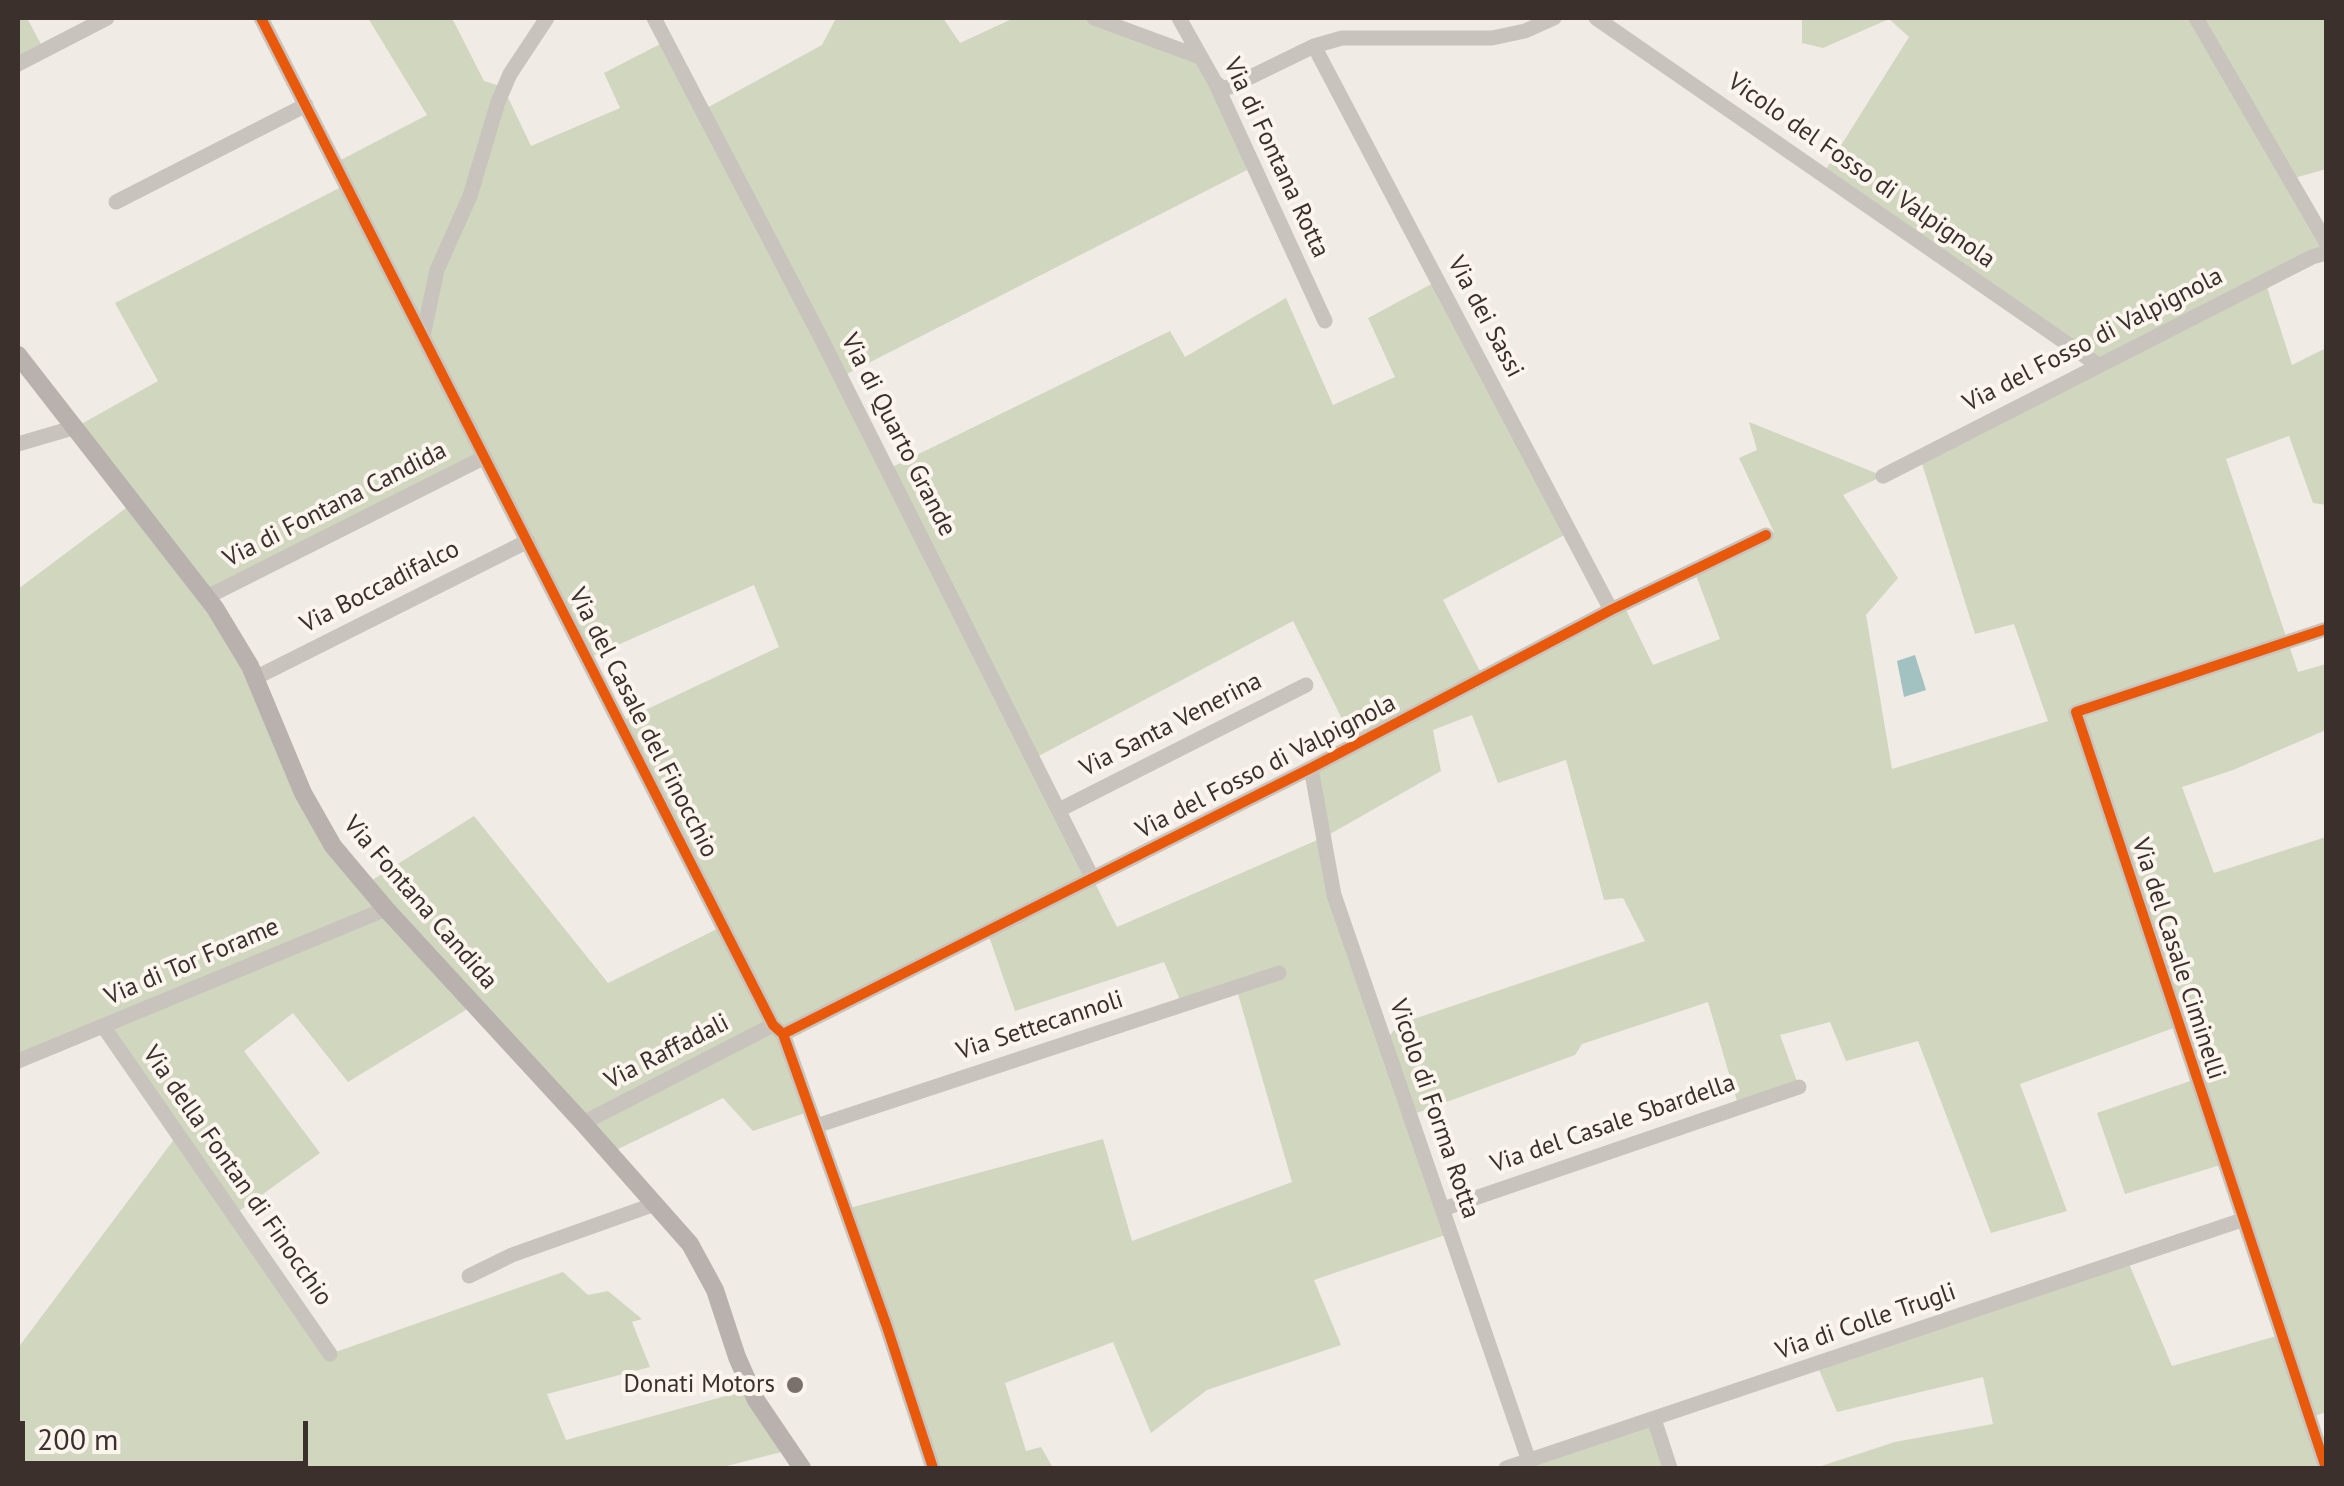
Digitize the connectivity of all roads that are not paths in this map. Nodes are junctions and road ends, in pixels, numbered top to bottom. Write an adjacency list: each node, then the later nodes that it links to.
1 (107, 18): 12 (street)
2 (261, 18): 14 (street, Via del Casale del Finocchio)
3 (547, 18): 19 (street)
4 (654, 18): 34 (street, Via di Quarto Grande)
5 (1094, 18): 11 (street)
6 (1178, 18): 11 (street, Via di Fontana Rotta)
7 (1554, 18): 10 (street)
8 (1596, 18): 21 (street, Vicolo del Fosso di Valpignola)
9 (2196, 18): 16 (street)
10 (1314, 46): 13 (street); 29 (street, Via dei Sassi)
11 (1200, 56): 13 (street, Via di Fontana Rotta)
12 (18, 64)
13 (1215, 82): 18 (street, Via di Fontana Rotta)
14 (306, 105): 15 (street); 19 (street, Via del Casale del Finocchio)
15 (116, 202)
16 (2326, 242)
17 (2326, 254): 21 (street, Via del Fosso di Valpignola)
18 (1325, 321)
19 (423, 336): 24 (street, Via del Casale del Finocchio)
20 (18, 355): 22 (main road, Via Fontana Candida)
21 (2098, 365): 25 (street, Via del Fosso di Valpignola)
22 (76, 427): 23 (street); 28 (main road, Via Fontana Candida)
23 (18, 444)
24 (485, 457): 27 (street, Via del Casale del Finocchio); 28 (street, Via di Fontana Candida)
25 (1883, 476)
26 (1766, 535): 29 (street, Via del Fosso di Valpignola)
27 (528, 540): 31 (street, Via Boccadifalco); 39 (street, Via del Casale del Finocchio)
28 (208, 598): 31 (main road, Via Fontana Candida)
29 (1611, 610): 33 (street, Via del Fosso di Valpignola)
30 (2326, 630): 46 (street, Via del Casale Ciminelli)
31 (256, 678): 36 (main road, Via Fontana Candida)
32 (1306, 685): 34 (street, Via Santa Venerina)
33 (1311, 768): 35 (street, Via del Fosso di Valpignola); 45 (street, Vicolo di Forma Rotta)
34 (1059, 810): 35 (street, Via di Quarto Grande)
35 (1092, 878): 39 (street, Via del Fosso di Valpignola)
36 (386, 909): 38 (street, Via di Tor Forame); 42 (main road, Via Fontana Candida)
37 (1279, 973): 43 (street, Via Settecannoli)
38 (103, 1026): 40 (street, Via di Tor Forame); 48 (street, Via della Fontan di Finocchio)
39 (778, 1030): 42 (street, Via Raffadali); 43 (street, Via del Casale del Finocchio)
40 (18, 1061)
41 (1798, 1087): 45 (street, Via del Casale Sbardella)
42 (583, 1123): 44 (main road, Via Fontana Candida)
43 (816, 1126): 52 (street, Via del Casale del Finocchio)
44 (656, 1204): 47 (street); 51 (main road, Via Fontana Candida)
45 (1443, 1209): 50 (street, Vicolo di Forma Rotta)
46 (2242, 1220): 49 (street, Via di Colle Trugli); 55 (street, Via del Casale Ciminelli)
47 (468, 1276)
48 (330, 1354)
49 (1654, 1419): 50 (street, Via di Colle Trugli); 54 (street)
50 (1528, 1461): 53 (street, Via di Colle Trugli)
51 (802, 1468)
52 (933, 1468)
53 (1506, 1468)
54 (1670, 1468)
55 (2326, 1468)

